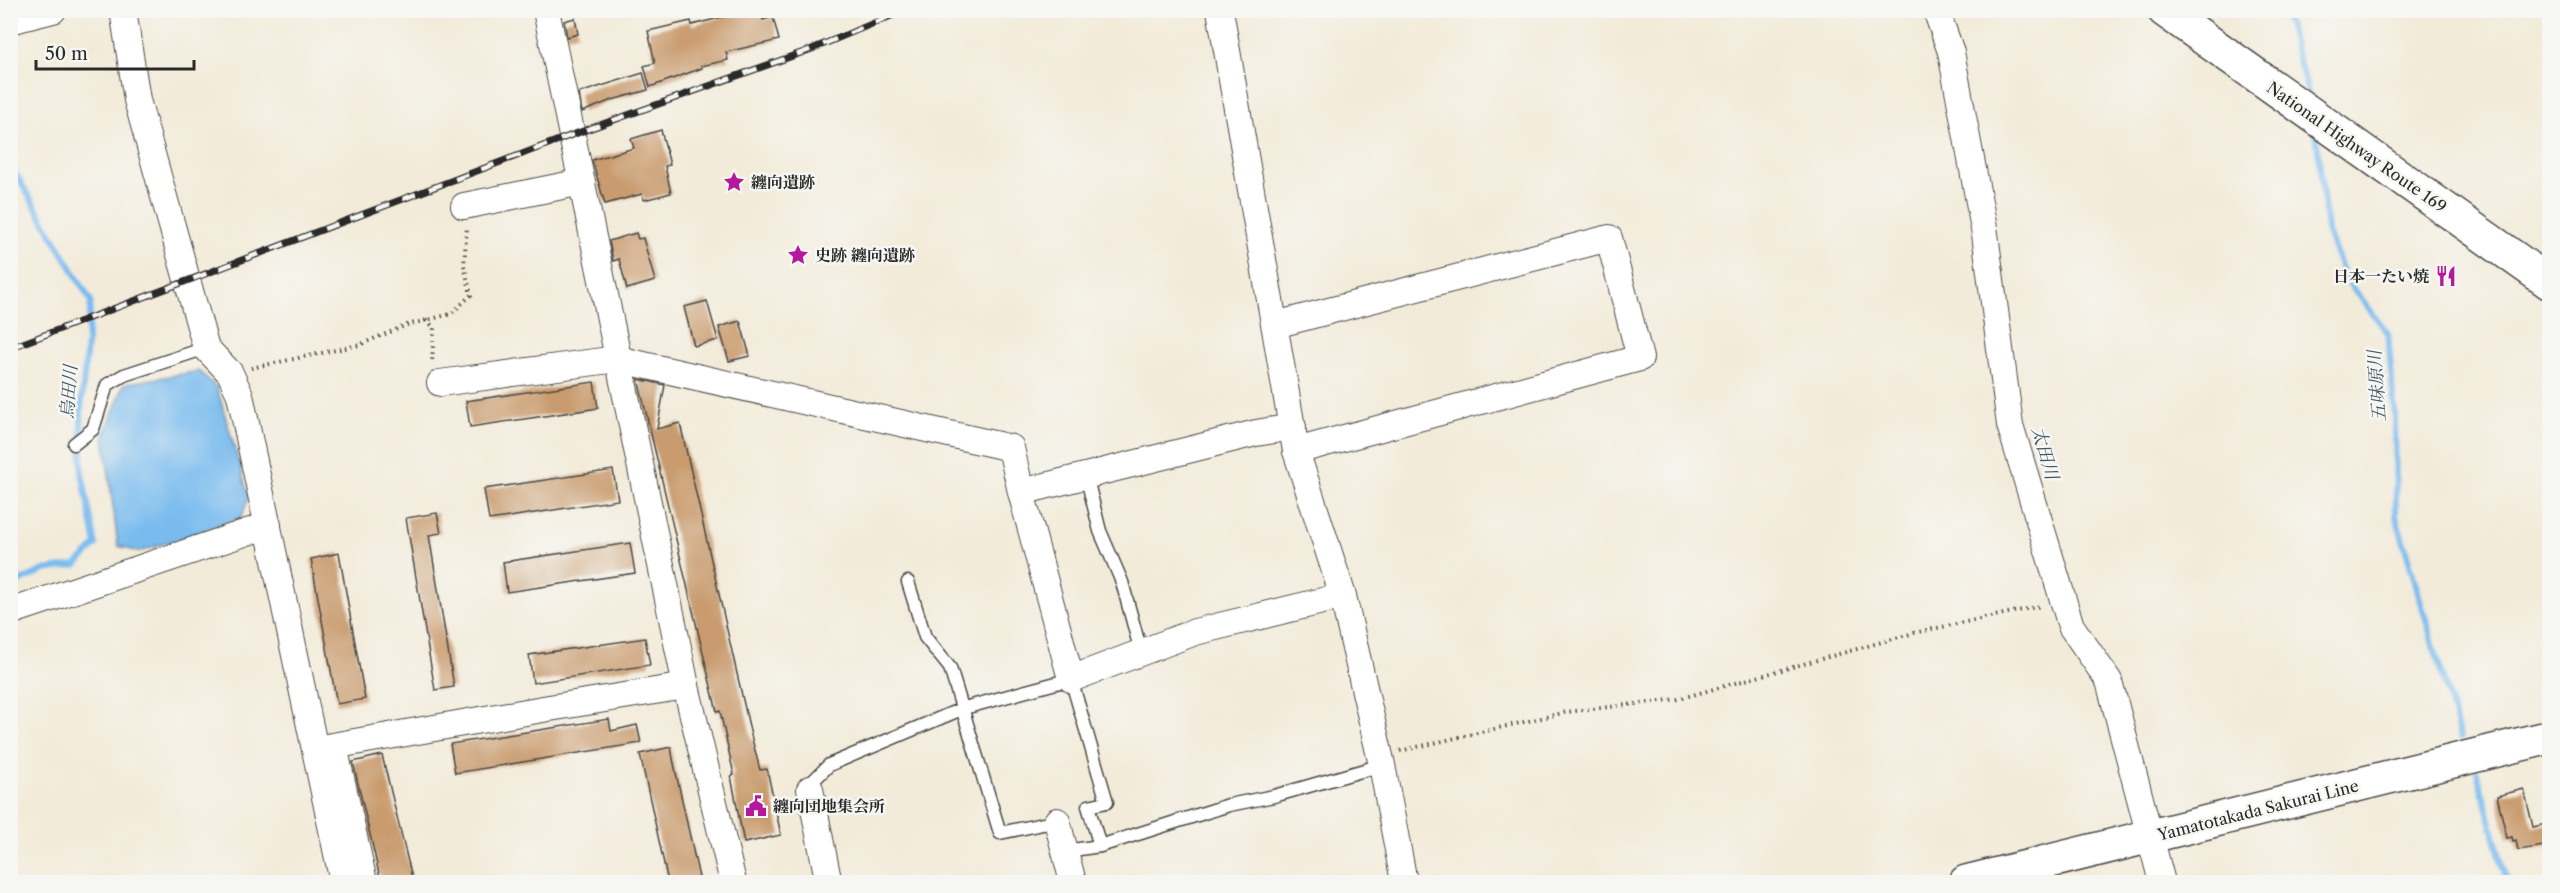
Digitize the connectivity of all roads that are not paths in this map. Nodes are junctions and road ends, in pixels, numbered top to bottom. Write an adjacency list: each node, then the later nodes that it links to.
1 (53, 10): 7 (street)
2 (123, 10): 12 (street)
3 (546, 10): 8 (street)
4 (1220, 10): 11 (street)
5 (1936, 10): 32 (street)
6 (2164, 10): 10 (main road, National Highway Route 169)
7 (10, 21)
8 (582, 182): 9 (street); 13 (street)
9 (464, 206)
10 (2550, 283)
11 (1275, 325): 15 (street); 15 (street)
12 (206, 348): 16 (lane); 19 (street)
13 (617, 359): 14 (street); 18 (street); 25 (street)
14 (440, 383)
15 (1294, 439): 17 (street); 21 (street)
16 (74, 444)
17 (1086, 476): 18 (street); 23 (lane)
18 (1021, 492): 24 (street)
19 (268, 525): 22 (street); 28 (street)
20 (909, 582): 26 (lane)
21 (1343, 596): 23 (street); 29 (street)
22 (10, 612)
23 (1140, 652): 24 (street)
24 (1071, 679): 26 (lane); 33 (lane)
25 (686, 687): 28 (street); 37 (street)
26 (964, 708): 30 (lane); 31 (lane)
27 (2550, 737): 32 (main road, Yamatotakada Sakurai Line)
28 (324, 748): 35 (street); 36 (street)
29 (1380, 760): 33 (lane); 40 (street)
30 (810, 789): 38 (street)
31 (1057, 821): 34 (street)
32 (2150, 837): 41 (main road, Yamatotakada Sakurai Line); 42 (street)
33 (1100, 846): 34 (lane)
34 (1066, 851): 39 (street)
35 (343, 882)
36 (364, 882)
37 (733, 882)
38 (825, 882)
39 (1073, 882)
40 (1404, 882)
41 (1966, 882)
42 (2162, 882)

